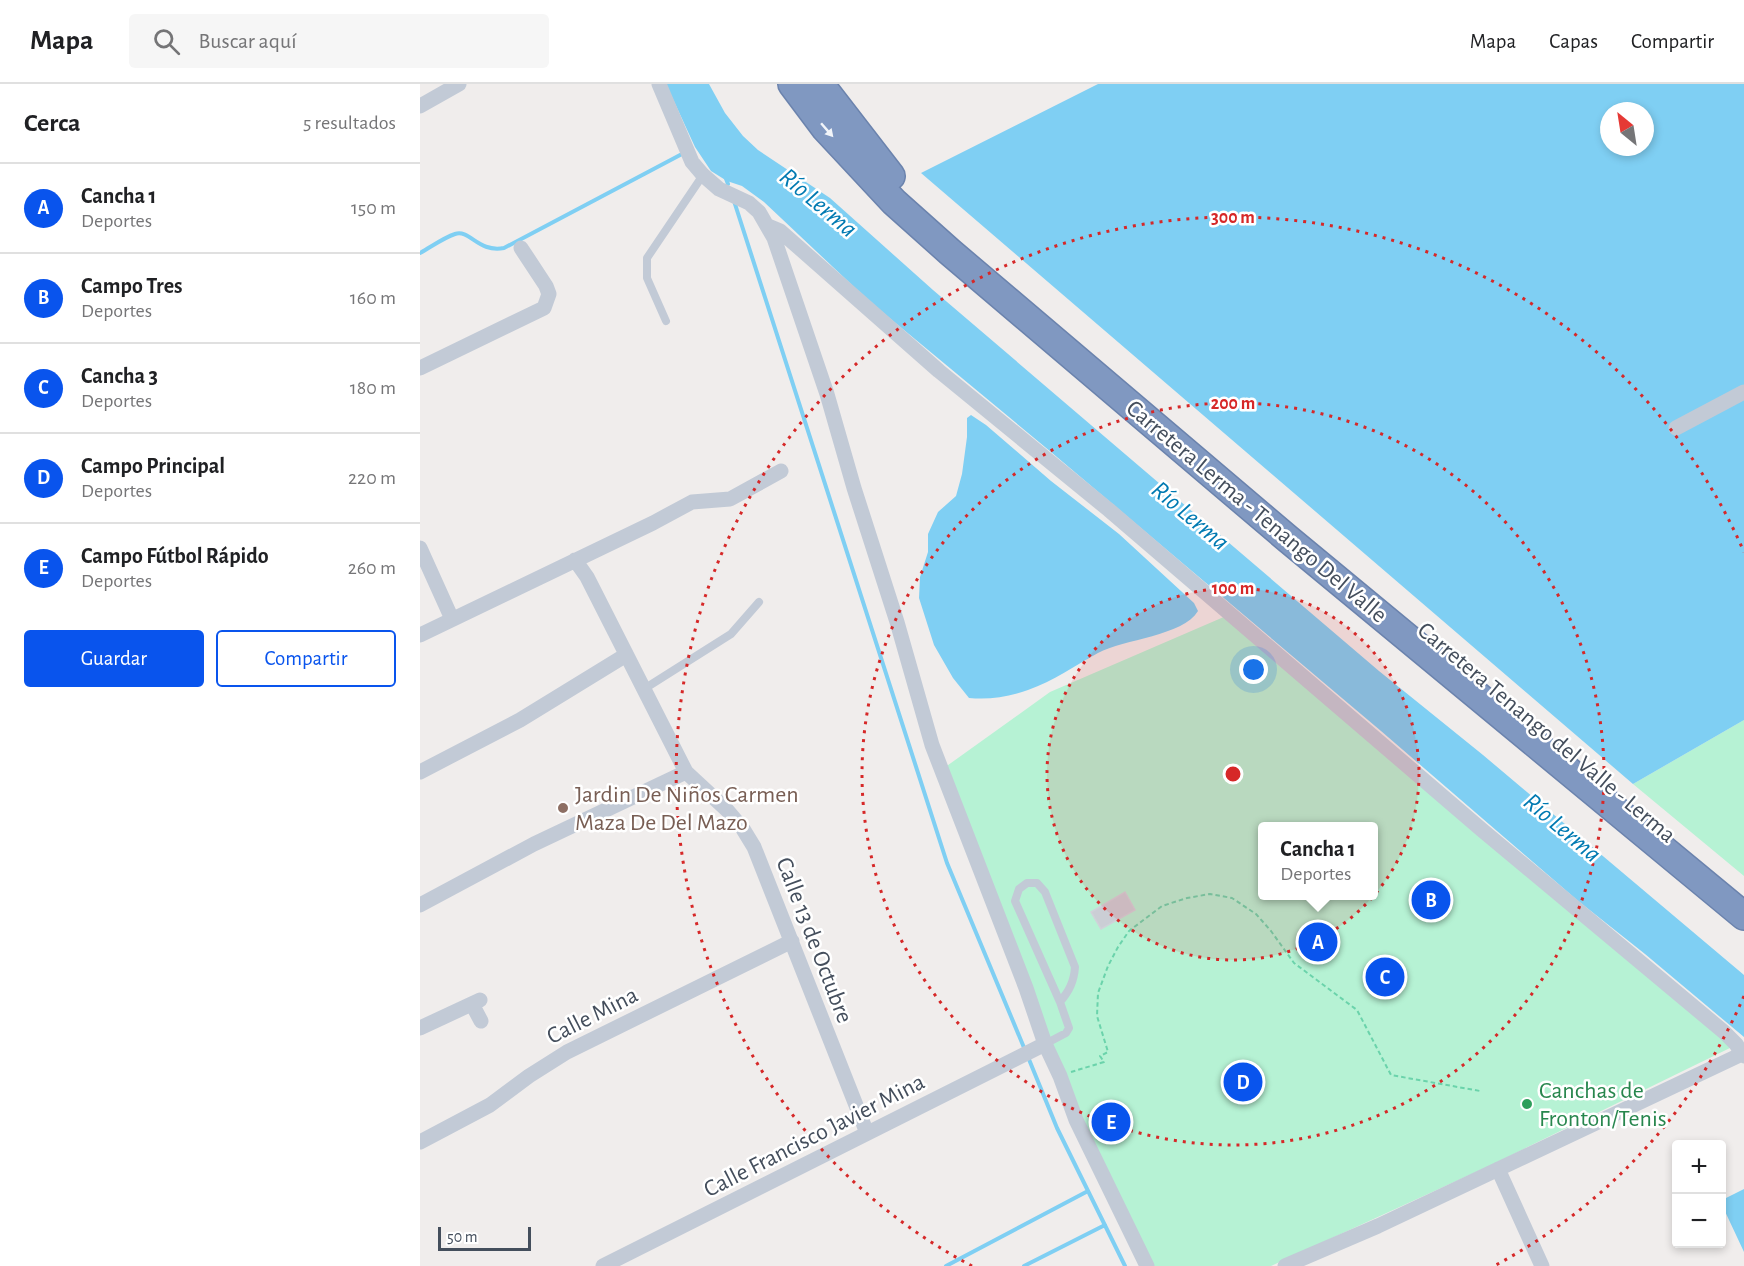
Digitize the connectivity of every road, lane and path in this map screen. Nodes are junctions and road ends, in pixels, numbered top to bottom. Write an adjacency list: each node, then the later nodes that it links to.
1 (459, 84): 5 (street)
2 (658, 84): 6 (street)
3 (792, 84): 25 (highway, Carretera Lerma - Tenango Del Valle, one-way to 25)
4 (820, 84): 23 (highway, Carretera Tenango del Valle - Lerma)
5 (420, 106)
6 (703, 175): 7 (street); 9 (lane)
7 (768, 226): 30 (street); 31 (street)
8 (521, 248): 10 (street)
9 (666, 321)
10 (420, 368)
11 (1744, 392): 12 (street)
12 (1676, 428)
13 (781, 471): 15 (street)
14 (420, 548): 17 (street)
15 (575, 560): 17 (street); 19 (street, Calle 13 de Octubre)
16 (759, 602): 20 (lane)
17 (452, 619): 18 (street)
18 (420, 635)
19 (626, 655): 20 (street, Calle 13 de Octubre); 21 (street)
20 (644, 689): 22 (street, Calle 13 de Octubre)
21 (420, 772)
22 (686, 772): 24 (street); 26 (street, Calle 13 de Octubre)
23 (1744, 897)
24 (420, 905)
25 (1744, 916)
26 (792, 941): 34 (street, Calle 13 de Octubre); 35 (street, Calle Mina)
27 (1060, 1002): 27 (lane); 30 (lane)
28 (481, 1021): 29 (street)
29 (420, 1026)
30 (1040, 1046): 32 (street); 34 (street, Calle Francisco Javier Mina)
31 (1743, 1055): 36 (street)
32 (1060, 1076): 33 (path); 38 (street)
33 (1480, 1091)
34 (867, 1133): 37 (street, Calle Francisco Javier Mina)
35 (422, 1136)
36 (1498, 1169): 39 (street); 40 (street)
37 (603, 1266)
38 (1147, 1266)
39 (1286, 1266)
40 (1542, 1266)

